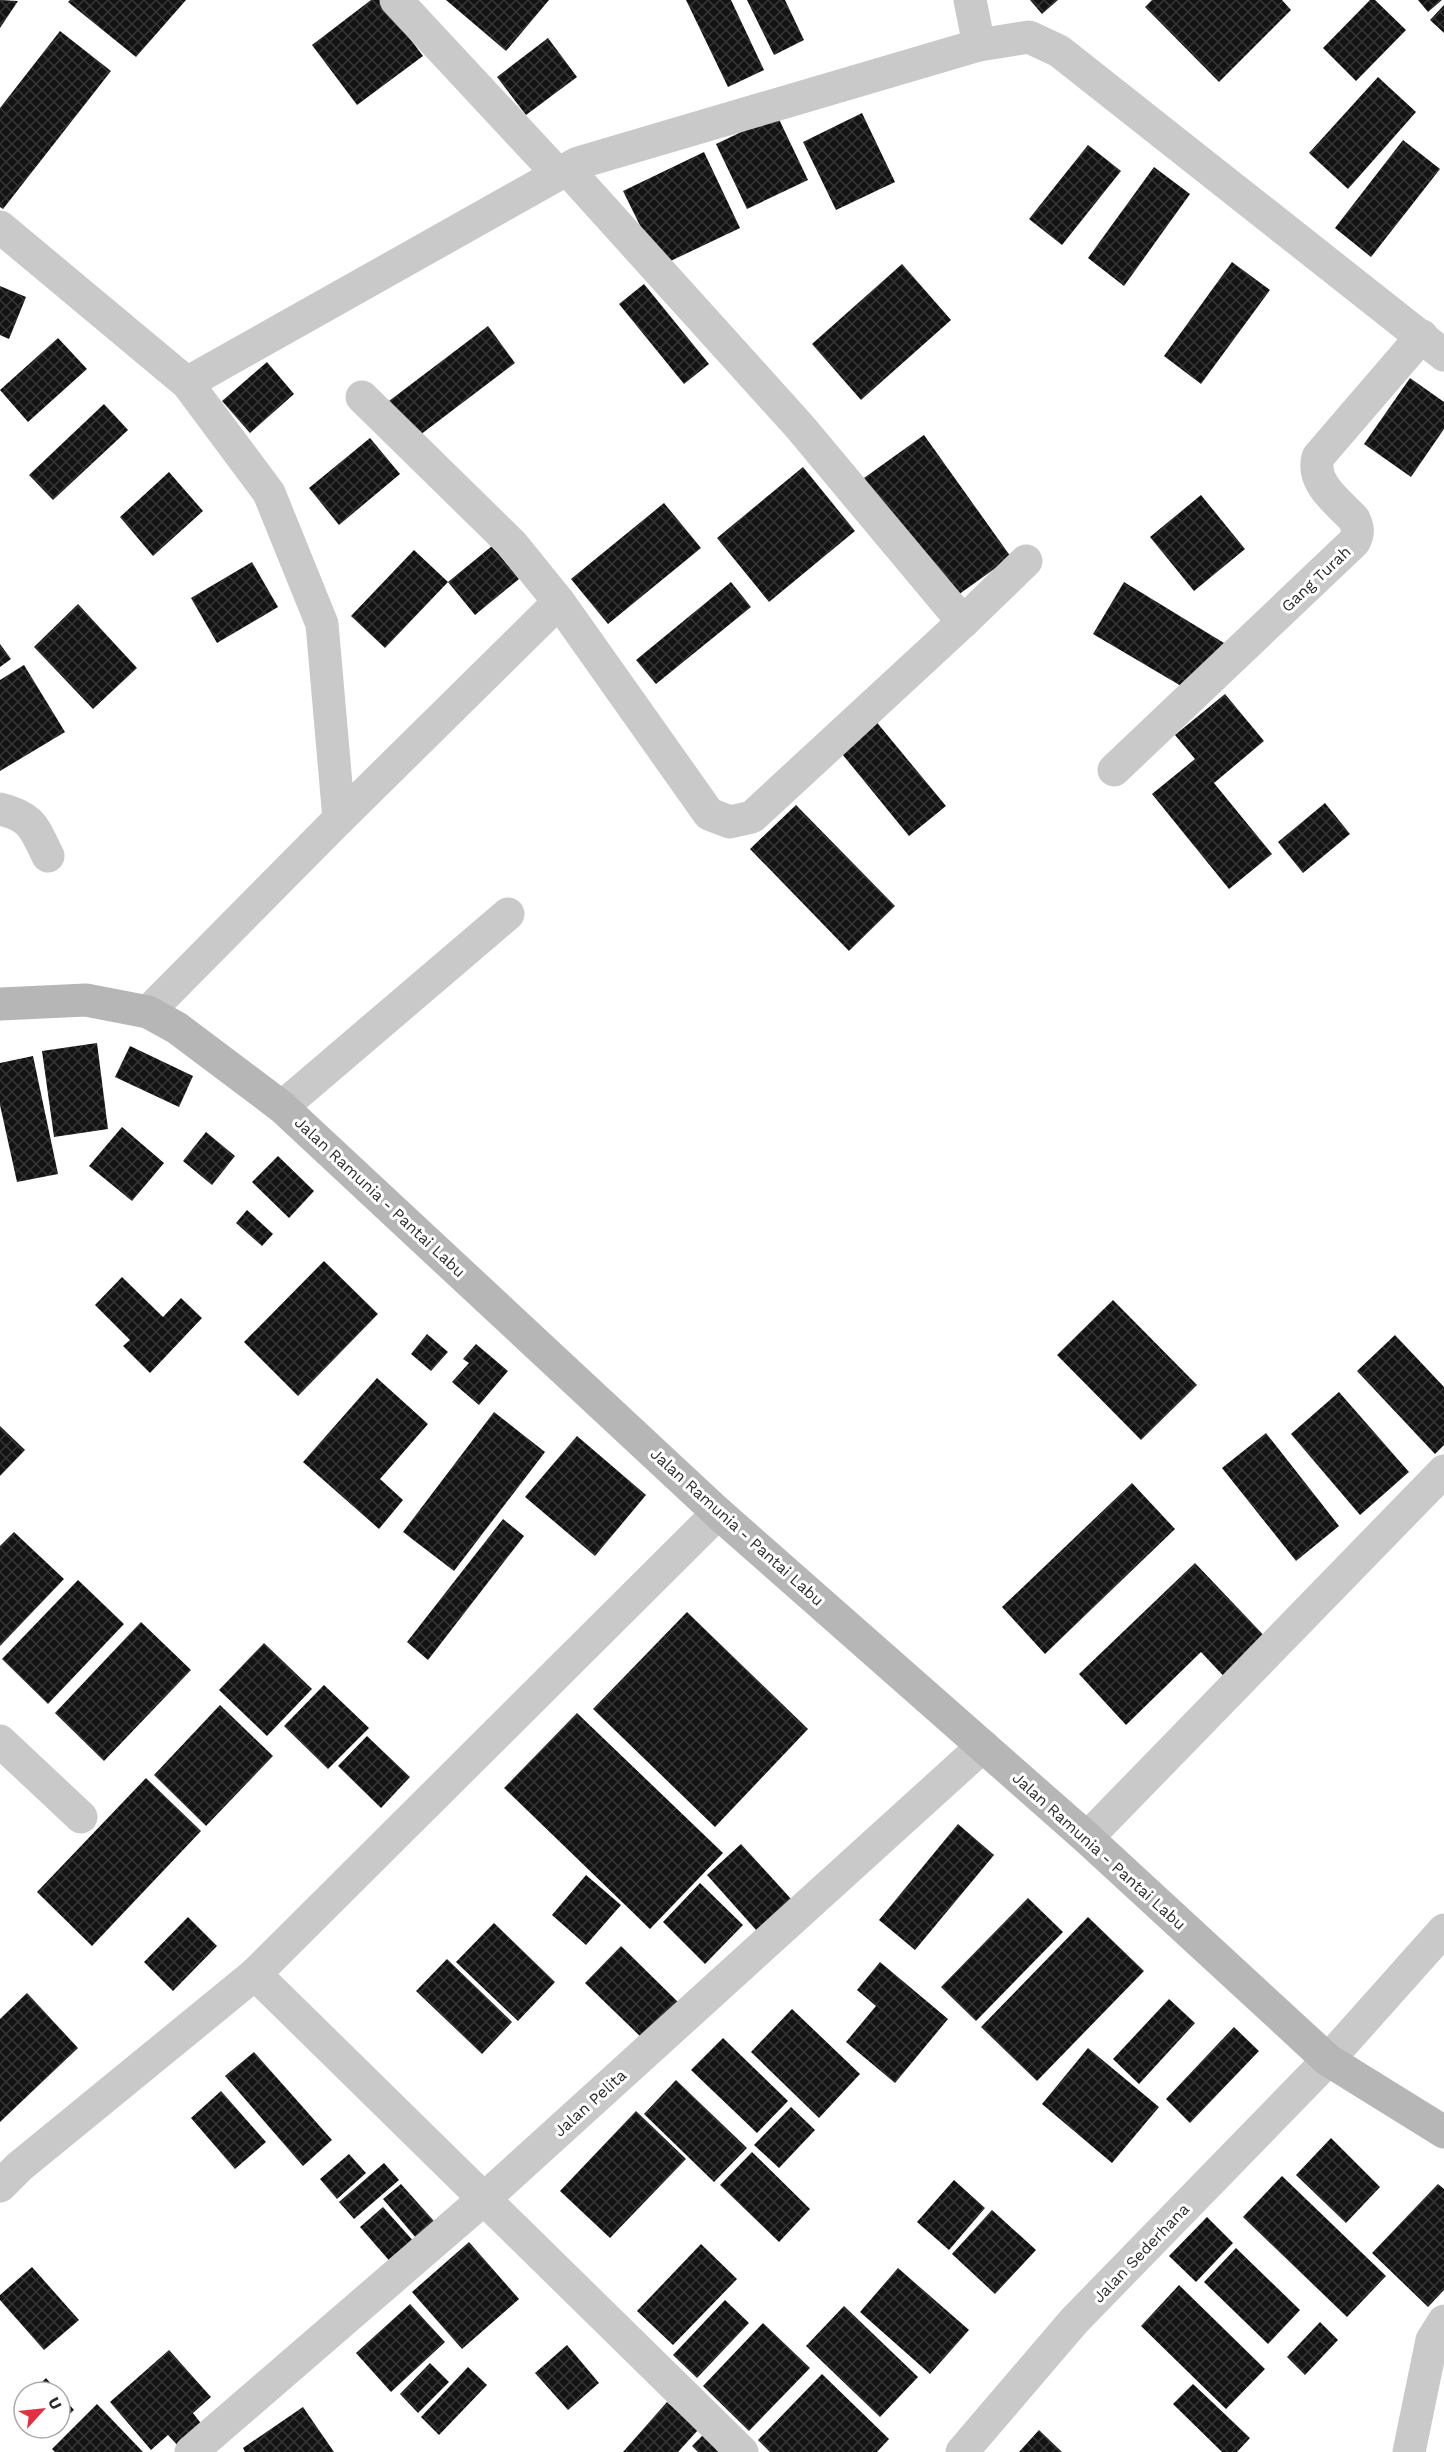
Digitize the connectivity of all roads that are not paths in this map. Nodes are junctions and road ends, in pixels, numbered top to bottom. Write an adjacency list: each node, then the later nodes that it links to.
1 (396, 0): 4 (street)
2 (970, 0): 3 (street)
3 (979, 45): 4 (street); 6 (street)
4 (562, 172): 7 (street); 11 (street)
5 (0, 227): 7 (street)
6 (1433, 346): 12 (street, Gang Turah)
7 (187, 383): 14 (street)
8 (362, 397): 10 (street)
9 (1026, 561): 11 (street)
10 (559, 602): 11 (street); 14 (street)
11 (963, 622)
12 (1114, 770)
13 (0, 809): 15 (street)
14 (339, 819): 18 (street)
15 (48, 856)
16 (508, 914): 19 (street)
17 (0, 1004): 18 (main road, Jalan Ramunia - Pantai Labu)
18 (148, 1012): 19 (main road, Jalan Ramunia - Pantai Labu)
19 (282, 1107): 21 (main road, Jalan Ramunia - Pantai Labu)
20 (1444, 1471): 25 (street)
21 (718, 1513): 23 (main road, Jalan Ramunia - Pantai Labu); 27 (street)
22 (0, 1742): 24 (street)
23 (983, 1746): 25 (main road, Jalan Ramunia - Pantai Labu); 31 (street, Jalan Pelita)
24 (81, 1817)
25 (1087, 1839): 28 (main road, Jalan Ramunia - Pantai Labu)
26 (1444, 1930): 28 (street, Jalan Sederhana)
27 (255, 1974): 30 (street); 31 (street)
28 (1328, 2060): 29 (main road, Jalan Ramunia - Pantai Labu); 35 (street, Jalan Sederhana)
29 (1444, 2132)
30 (0, 2186)
31 (485, 2198): 33 (street, Jalan Pelita); 34 (street)
32 (1444, 2321): 36 (street)
33 (191, 2452)
34 (742, 2452)
35 (962, 2452)
36 (1409, 2452)

